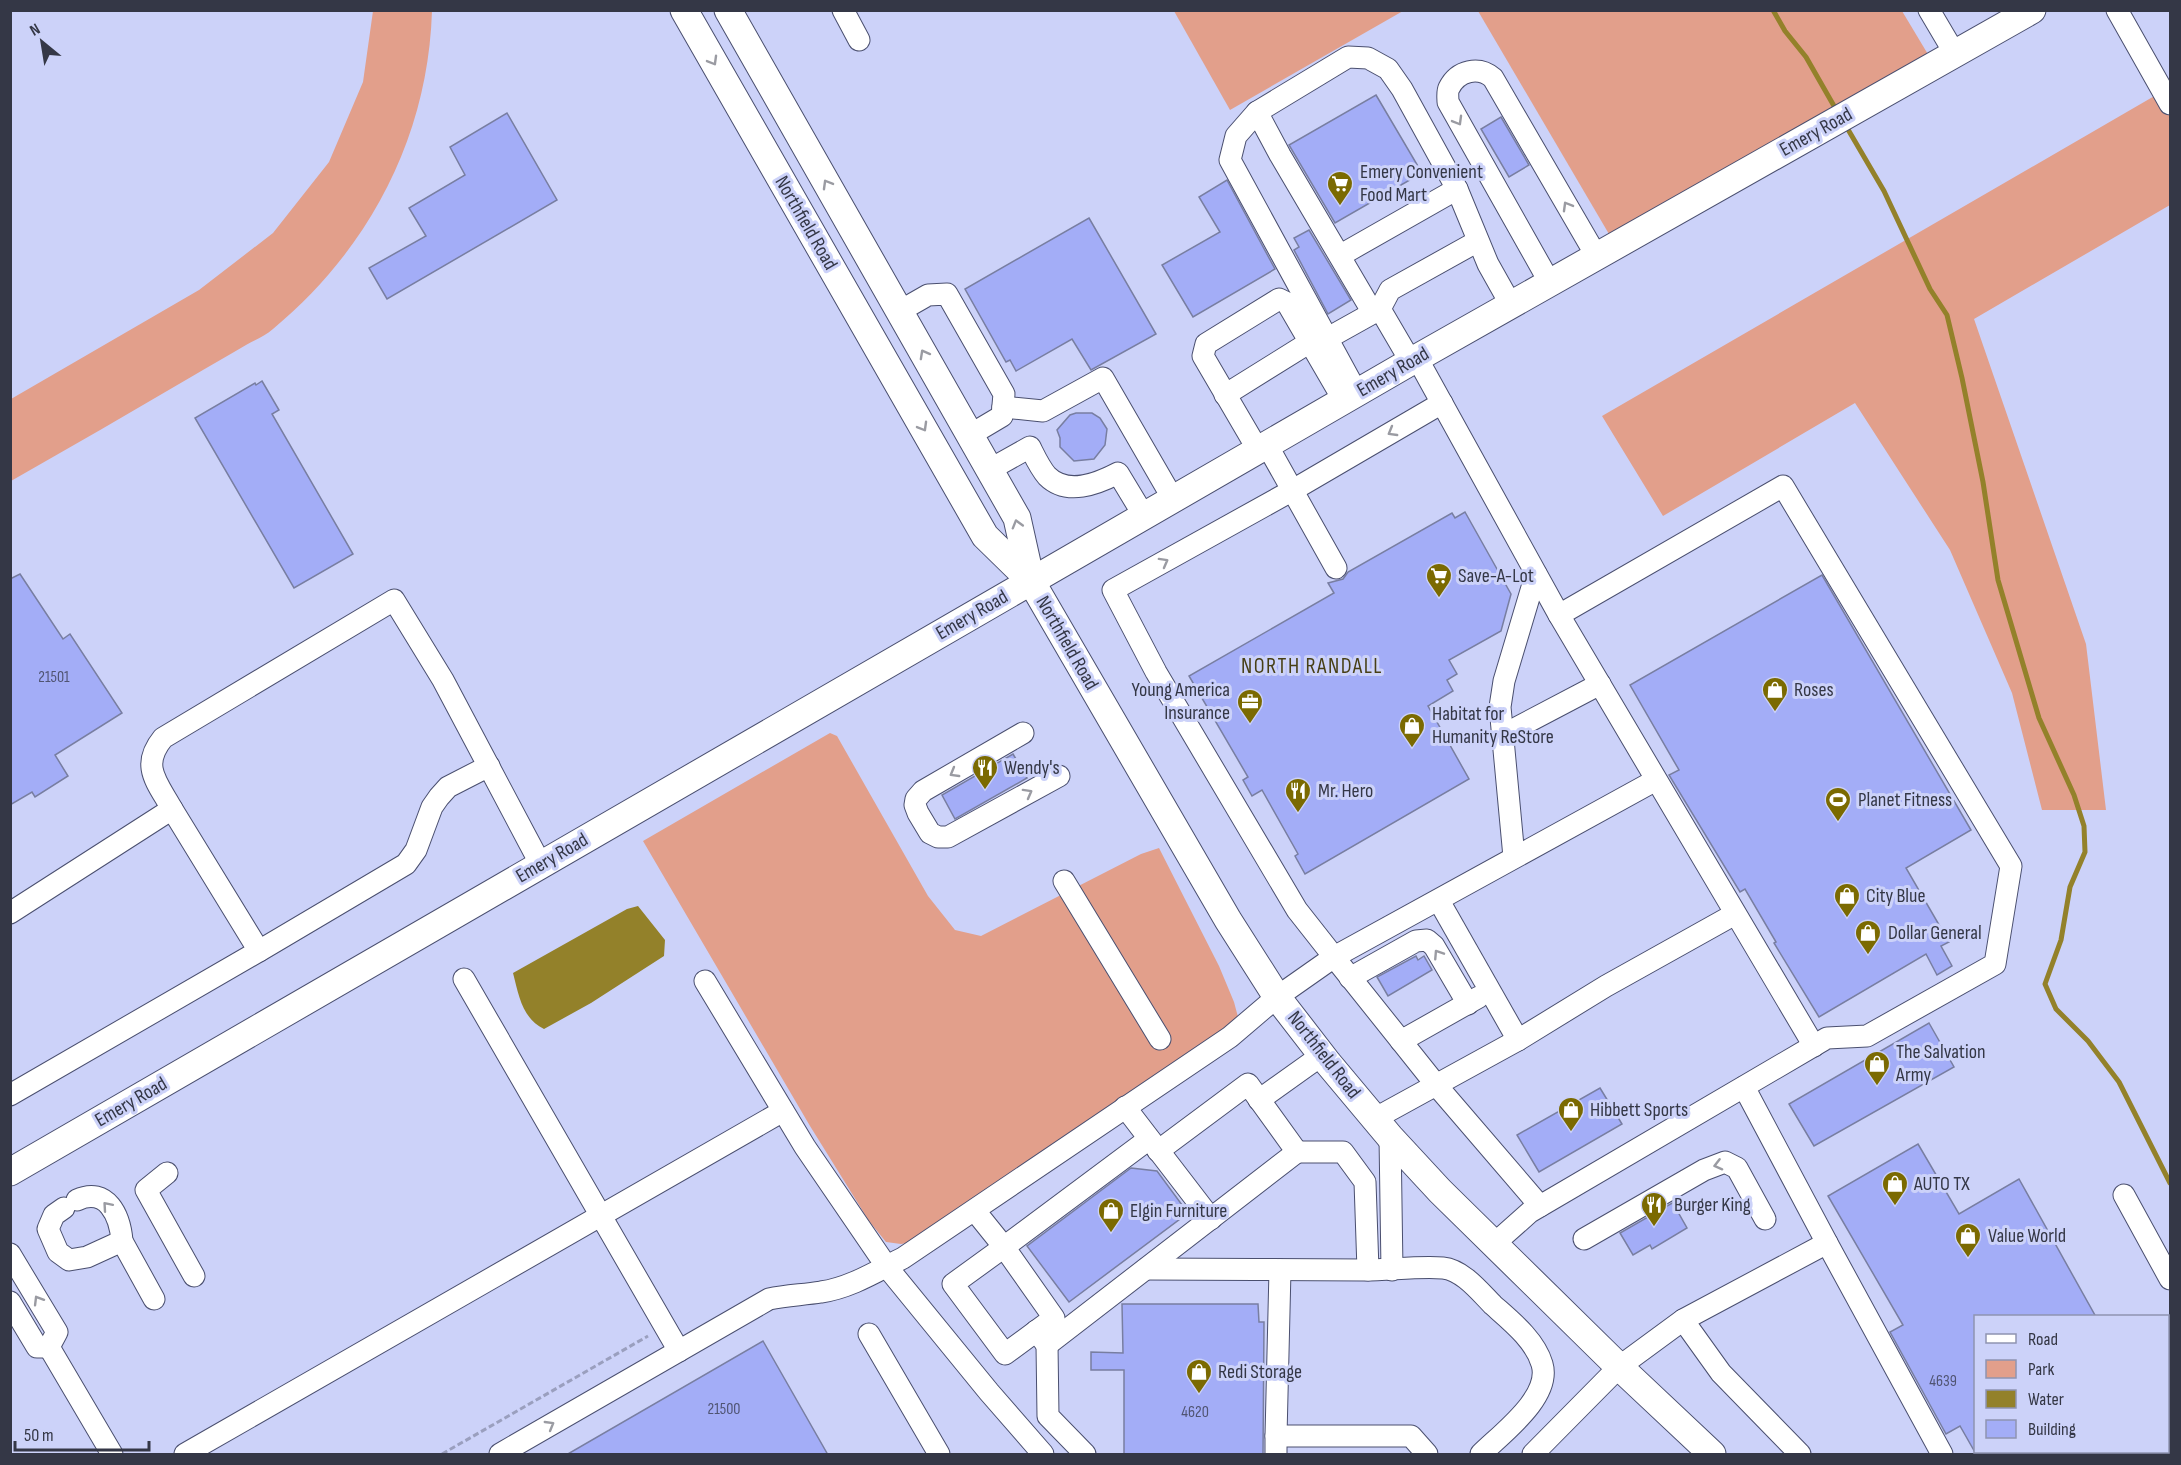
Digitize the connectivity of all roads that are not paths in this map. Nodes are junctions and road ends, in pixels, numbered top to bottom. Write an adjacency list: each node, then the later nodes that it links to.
1 (728, 10): 17 (main road, Northfield Road, one-way to 1)
2 (843, 10): 7 (street)
3 (1929, 10): 8 (street)
4 (2032, 10): 8 (main road, Emery Road)
5 (2116, 10): 9 (street)
6 (693, 14): 19 (main road, Northfield Road, one-way to 19)
7 (859, 40)
8 (1955, 54): 14 (main road, Emery Road)
9 (2170, 104)
10 (1257, 112): 11 (street); 18 (street); 20 (street)
11 (1457, 189): 12 (street); 13 (street)
12 (1478, 241): 16 (street); 18 (street)
13 (1348, 251)
14 (1597, 257): 15 (main road, Emery Road); 15 (street, one-way to 15)
15 (1550, 283): 16 (main road, Emery Road)
16 (1511, 305): 21 (main road, Emery Road)
17 (897, 307): 19 (main road); 25 (street); 26 (main road, Northfield Road, one-way to 17)
18 (1377, 311): 20 (street); 21 (street)
19 (862, 321): 34 (main road, Northfield Road, one-way to 34)
20 (1319, 340): 22 (street); 22 (street); 23 (street)
21 (1414, 360): 23 (main road, Emery Road); 24 (street)
22 (1226, 395): 27 (street)
23 (1350, 397): 27 (main road, Emery Road)
24 (1442, 403): 29 (street, one-way to 29); 33 (street)
25 (1003, 407): 26 (street); 30 (street)
26 (970, 435): 28 (main road, Northfield Road)
27 (1262, 448): 29 (street); 30 (main road, Emery Road)
28 (989, 470): 31 (street); 34 (main road, Northfield Road, one-way to 28)
29 (1293, 490): 32 (street); 50 (street, one-way to 29)
30 (1173, 499): 31 (main road, Emery Road)
31 (1144, 516): 34 (main road, Emery Road)
32 (1336, 568)
33 (1536, 574): 35 (street); 38 (street)
34 (1031, 581): 44 (main road, Emery Road); 55 (main road, Northfield Road)
35 (1559, 615): 36 (street); 60 (street)
36 (1600, 684): 38 (street); 41 (street)
37 (1023, 733): 40 (street, one-way to 40)
38 (1503, 735): 43 (street)
39 (489, 766): 42 (street); 44 (street); 49 (street)
40 (1059, 776)
41 (1656, 780): 43 (street); 48 (street)
42 (172, 809): 47 (street); 49 (street)
43 (1514, 857): 46 (street)
44 (542, 864): 71 (main road, Emery Road)
45 (1064, 881): 57 (street)
46 (1438, 901): 50 (street); 54 (street)
47 (10, 913)
48 (1735, 914): 58 (street); 60 (street)
49 (259, 951): 64 (street)
50 (1334, 957): 51 (street); 55 (street)
51 (1350, 978): 56 (street, one-way to 51); 59 (street)
52 (464, 979): 76 (street)
53 (705, 981): 67 (street)
54 (1489, 991): 56 (street); 58 (street)
55 (1277, 997): 61 (main road, Northfield Road); 66 (street)
56 (1468, 1004): 59 (street)
57 (1160, 1039)
58 (1518, 1040): 62 (street)
59 (1401, 1041): 62 (street)
60 (1814, 1046): 63 (street)
61 (1322, 1055): 65 (street); 68 (main road, Northfield Road)
62 (1437, 1086): 68 (street); 74 (street)
63 (1744, 1087): 74 (street); 81 (street)
64 (10, 1095)
65 (1258, 1100): 69 (street); 70 (street)
66 (1125, 1107): 69 (street); 75 (street)
67 (783, 1111): 76 (street); 85 (street)
68 (1382, 1128): 82 (main road, Northfield Road); 89 (street)
69 (1153, 1145): 77 (street); 83 (street)
70 (1297, 1152): 77 (street); 88 (street)
71 (10, 1172)
72 (167, 1173): 90 (street)
73 (2124, 1195): 91 (street)
74 (1540, 1206): 82 (street)
75 (975, 1211): 83 (street); 85 (street)
76 (602, 1216): 98 (street); 102 (street)
77 (1211, 1219): 86 (street)
78 (1765, 1219): 79 (street, one-way to 79)
79 (1584, 1239)
80 (122, 1241): 80 (street, one-way to 80); 92 (street)
81 (1827, 1243): 94 (street); 112 (street)
82 (1494, 1244): 99 (main road, Northfield Road)
83 (1004, 1248): 96 (street); 96 (street)
84 (10, 1254): 97 (street, one-way to 84)
85 (887, 1267): 98 (street); 105 (street)
86 (1146, 1269): 87 (street); 96 (street)
87 (1280, 1270): 88 (street); 100 (street)
88 (1368, 1270): 89 (street)
89 (1392, 1270): 108 (street)
90 (194, 1276)
91 (2170, 1279)
92 (154, 1299)
93 (10, 1302): 97 (street)
94 (1683, 1320): 99 (street); 111 (street)
95 (869, 1334): 104 (street)
96 (1042, 1338): 106 (street)
97 (49, 1347): 101 (street)
98 (679, 1351): 103 (street, one-way to 98)
99 (1619, 1366): 109 (street); 110 (main road, Northfield Road)
100 (1276, 1445): 107 (street)
101 (112, 1455)
102 (184, 1455)
103 (500, 1455)
104 (939, 1455)
105 (1043, 1455)
106 (1085, 1455)
107 (1427, 1455)
108 (1480, 1455)
109 (1533, 1455)
110 (1712, 1455)
111 (1800, 1455)
112 (1942, 1455)

